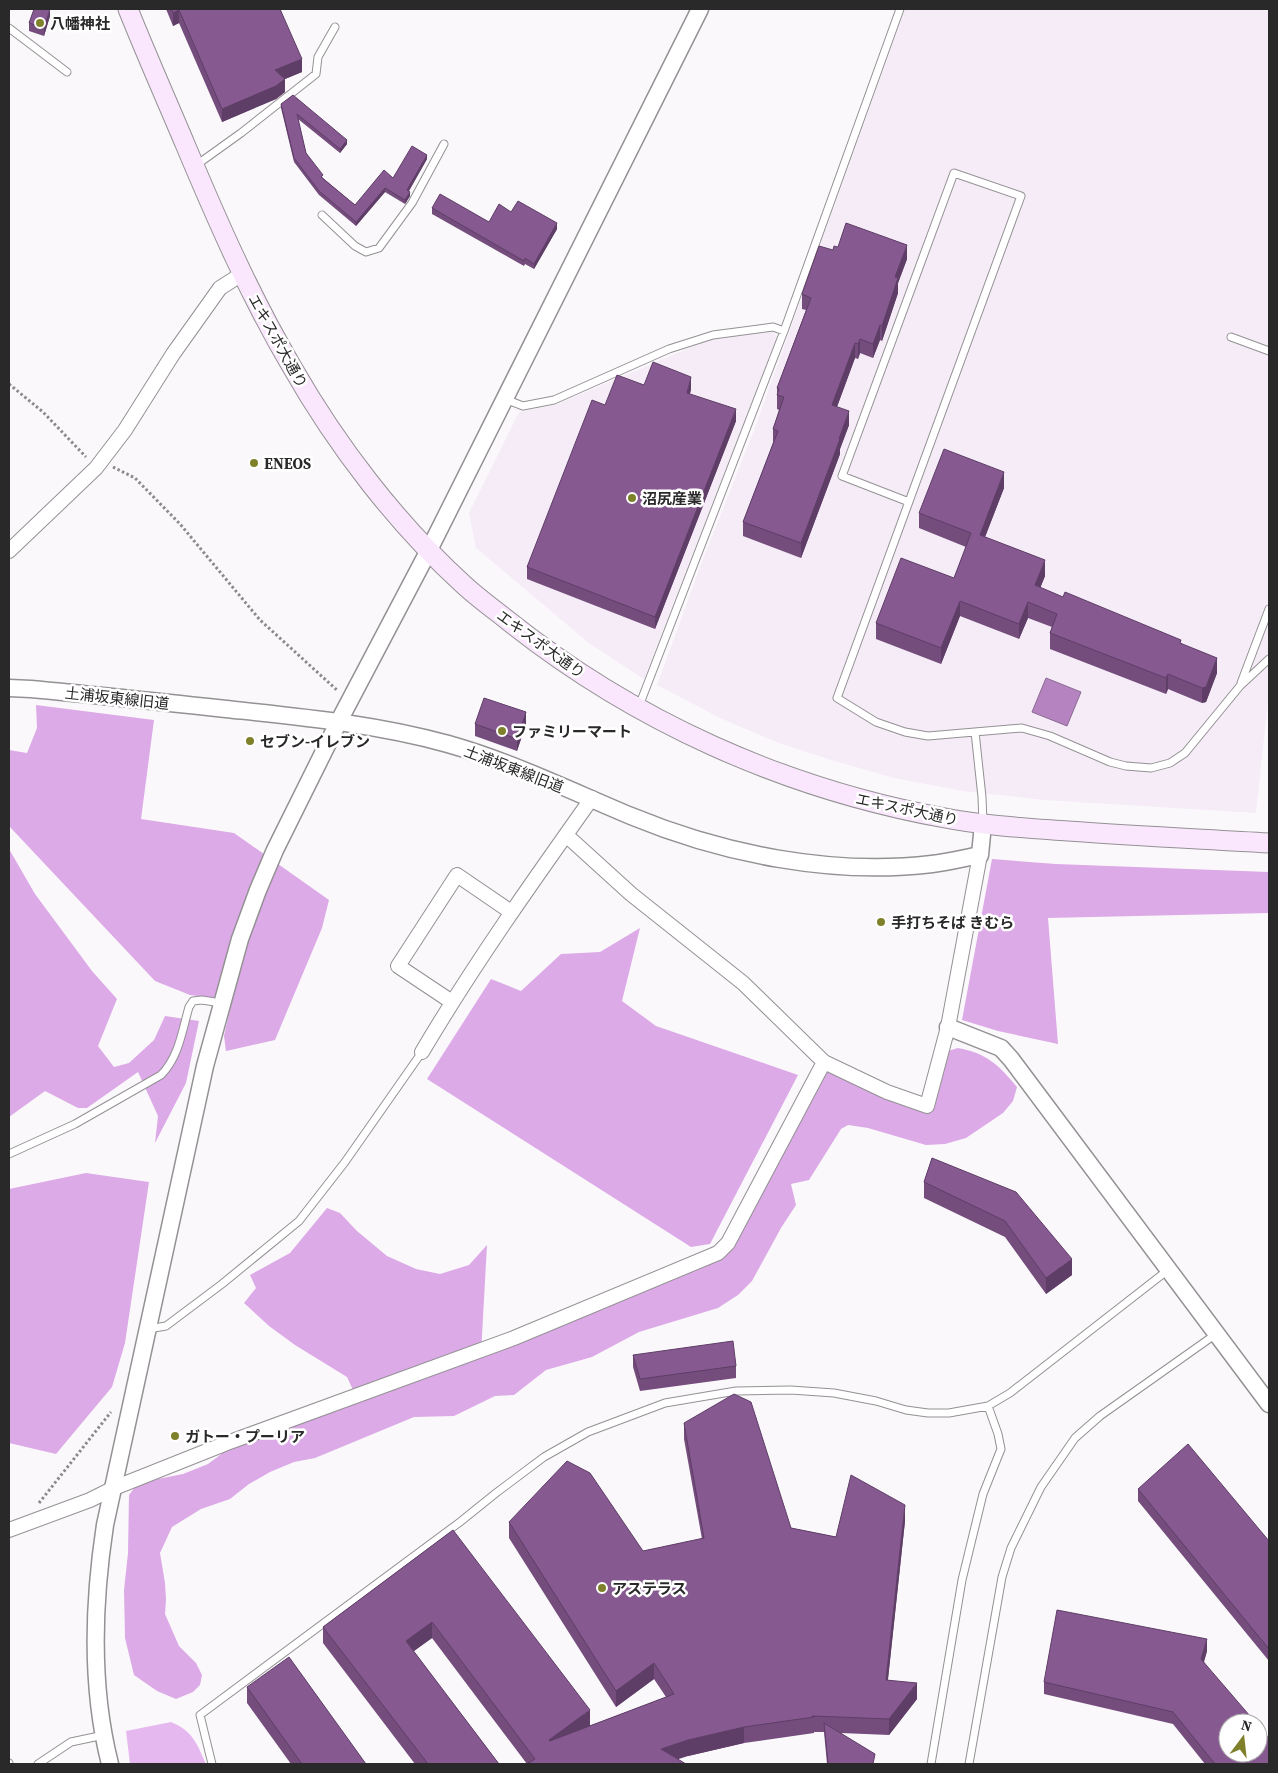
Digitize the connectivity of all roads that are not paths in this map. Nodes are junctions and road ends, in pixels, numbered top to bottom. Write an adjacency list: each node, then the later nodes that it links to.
1 (128, 9): 8 (main road, エキスポ大通り)
2 (700, 9): 14 (street)
3 (900, 9): 11 (lane)
4 (335, 26): 8 (lane)
5 (9, 28): 6 (lane)
6 (67, 72)
7 (444, 144): 9 (lane)
8 (194, 166): 10 (main road, エキスポ大通り)
9 (322, 215)
10 (242, 274): 16 (main road, エキスポ大通り); 17 (street)
11 (784, 332): 14 (lane); 22 (lane)
12 (1231, 337): 13 (lane)
13 (1269, 351)
14 (505, 399): 16 (street)
15 (909, 502): 15 (lane); 24 (lane)
16 (429, 550): 22 (main road, エキスポ大通り); 23 (street)
17 (9, 551)
18 (1269, 609): 20 (lane)
19 (1269, 659): 20 (lane)
20 (1240, 686): 24 (lane)
21 (9, 688): 23 (street, 土浦坂東線旧道)
22 (638, 709): 26 (main road, エキスポ大通り)
23 (339, 721): 25 (street, 土浦坂東線旧道); 32 (street)
24 (975, 732): 26 (lane)
25 (592, 798): 27 (street); 29 (street, 土浦坂東線旧道)
26 (983, 824): 28 (main road, エキスポ大通り); 29 (street)
27 (566, 835): 30 (street); 35 (street)
28 (1269, 843)
29 (980, 855): 33 (street)
30 (511, 912): 31 (street); 31 (street)
31 (452, 1002): 34 (street)
32 (221, 1003): 36 (lane); 38 (street)
33 (948, 1027): 35 (street); 37 (street)
34 (422, 1052): 38 (lane)
35 (824, 1062): 42 (street)
36 (9, 1154)
37 (1168, 1270): 39 (street); 41 (lane)
38 (148, 1329): 42 (street)
39 (1216, 1334): 40 (street); 49 (lane)
40 (1269, 1404)
41 (988, 1406): 47 (lane); 48 (lane)
42 (114, 1488): 43 (street); 44 (street)
43 (15, 1528)
44 (104, 1735): 45 (lane); 46 (street)
45 (38, 1764)
46 (110, 1764)
47 (212, 1764)
48 (931, 1764)
49 (969, 1764)

